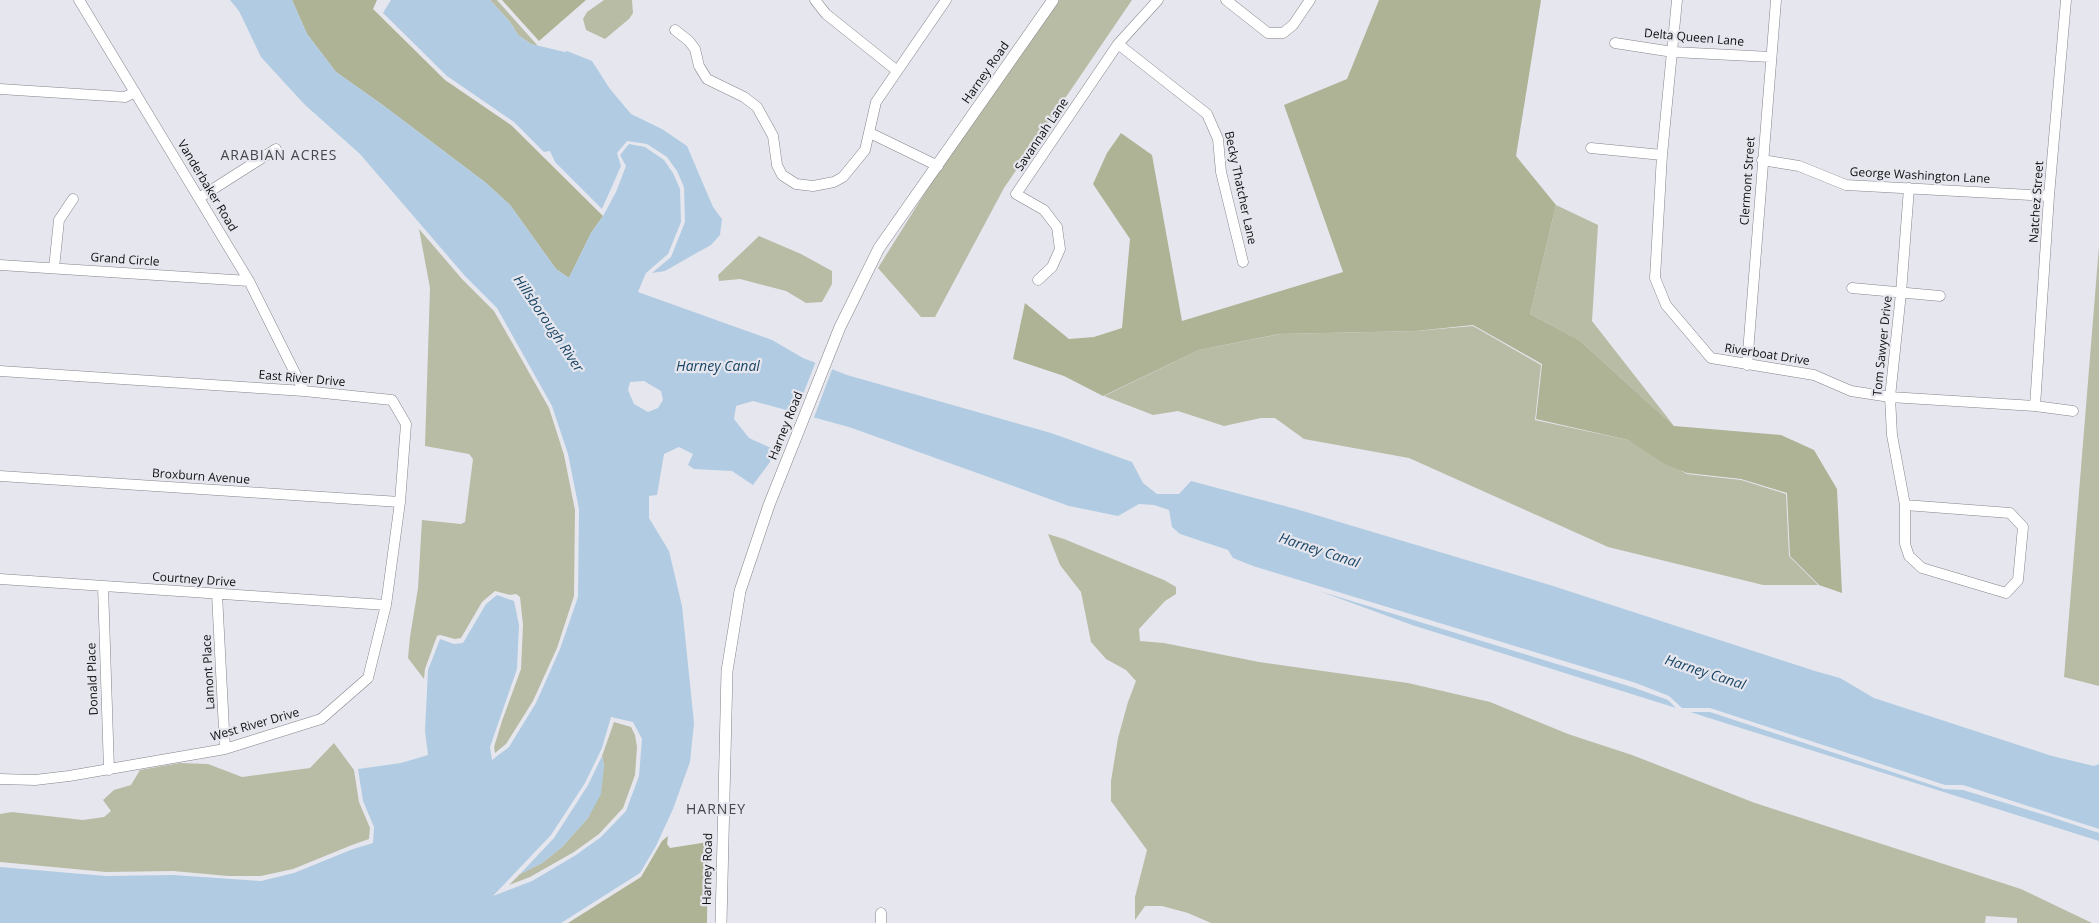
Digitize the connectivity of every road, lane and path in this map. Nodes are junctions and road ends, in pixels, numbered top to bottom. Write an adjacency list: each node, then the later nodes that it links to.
1 (79, 0): 18 (street, Vanderbaker Road)
2 (815, 0): 16 (street)
3 (946, 0): 16 (street)
4 (1053, 0): 24 (street, Harney Road)
5 (1158, 0): 13 (street, Savannah Lane)
6 (1226, 0): 7 (street)
7 (1310, 0)
8 (1676, 0): 14 (street, Riverboat Drive)
9 (1776, 0): 15 (street, Clermont Street)
10 (2066, 0): 26 (street, Natchez Street)
11 (675, 30): 19 (street)
12 (1615, 42): 14 (street, Delta Queen Lane)
13 (1118, 44): 29 (street, Becky Thatcher Lane); 32 (street, Savannah Lane)
14 (1673, 52): 15 (street, Delta Queen Lane); 22 (street, Riverboat Drive)
15 (1771, 57): 23 (street, Clermont Street)
16 (896, 70): 19 (street)
17 (0, 89): 18 (street)
18 (135, 92): 27 (street, Vanderbaker Road)
19 (870, 133): 24 (street)
20 (1591, 148): 22 (street)
21 (276, 149): 27 (street)
22 (1662, 155): 37 (street, Riverboat Drive)
23 (1762, 160): 25 (street, George Washington Lane); 37 (street, Clermont Street)
24 (938, 166): 53 (street, Harney Road)
25 (1909, 188): 26 (street, George Washington Lane); 35 (street, Tom Sawyer Drive)
26 (2049, 196): 41 (street, Natchez Street)
27 (199, 198): 33 (street, Vanderbaker Road)
28 (73, 199): 31 (street)
29 (1243, 262)
30 (0, 265): 31 (street, Grand Circle)
31 (54, 268): 33 (street, Grand Circle)
32 (1038, 280)
33 (249, 281): 39 (street, Vanderbaker Road)
34 (1852, 288): 35 (street)
35 (1901, 293): 36 (street); 40 (street, Tom Sawyer Drive)
36 (1940, 296)
37 (1748, 365): 40 (street, Riverboat Drive)
38 (0, 371): 39 (street, East River Drive)
39 (304, 391): 44 (street, East River Drive)
40 (1890, 396): 41 (street, Riverboat Drive); 45 (street, Tom Sawyer Drive)
41 (2035, 406): 42 (street, Riverboat Drive)
42 (2073, 411)
43 (0, 476): 44 (street, Broxburn Avenue)
44 (400, 502): 49 (street, East River Drive)
45 (1905, 505): 45 (street, Tom Sawyer Drive)
46 (0, 580): 47 (street, Courtney Drive)
47 (103, 586): 48 (street, Courtney Drive); 51 (street, Donald Place)
48 (218, 594): 49 (street, Courtney Drive); 50 (street, Lamont Place)
49 (386, 605): 50 (street, West River Drive)
50 (225, 749): 51 (street, West River Drive)
51 (109, 770): 52 (street, West River Drive)
52 (0, 779)
53 (721, 923)

